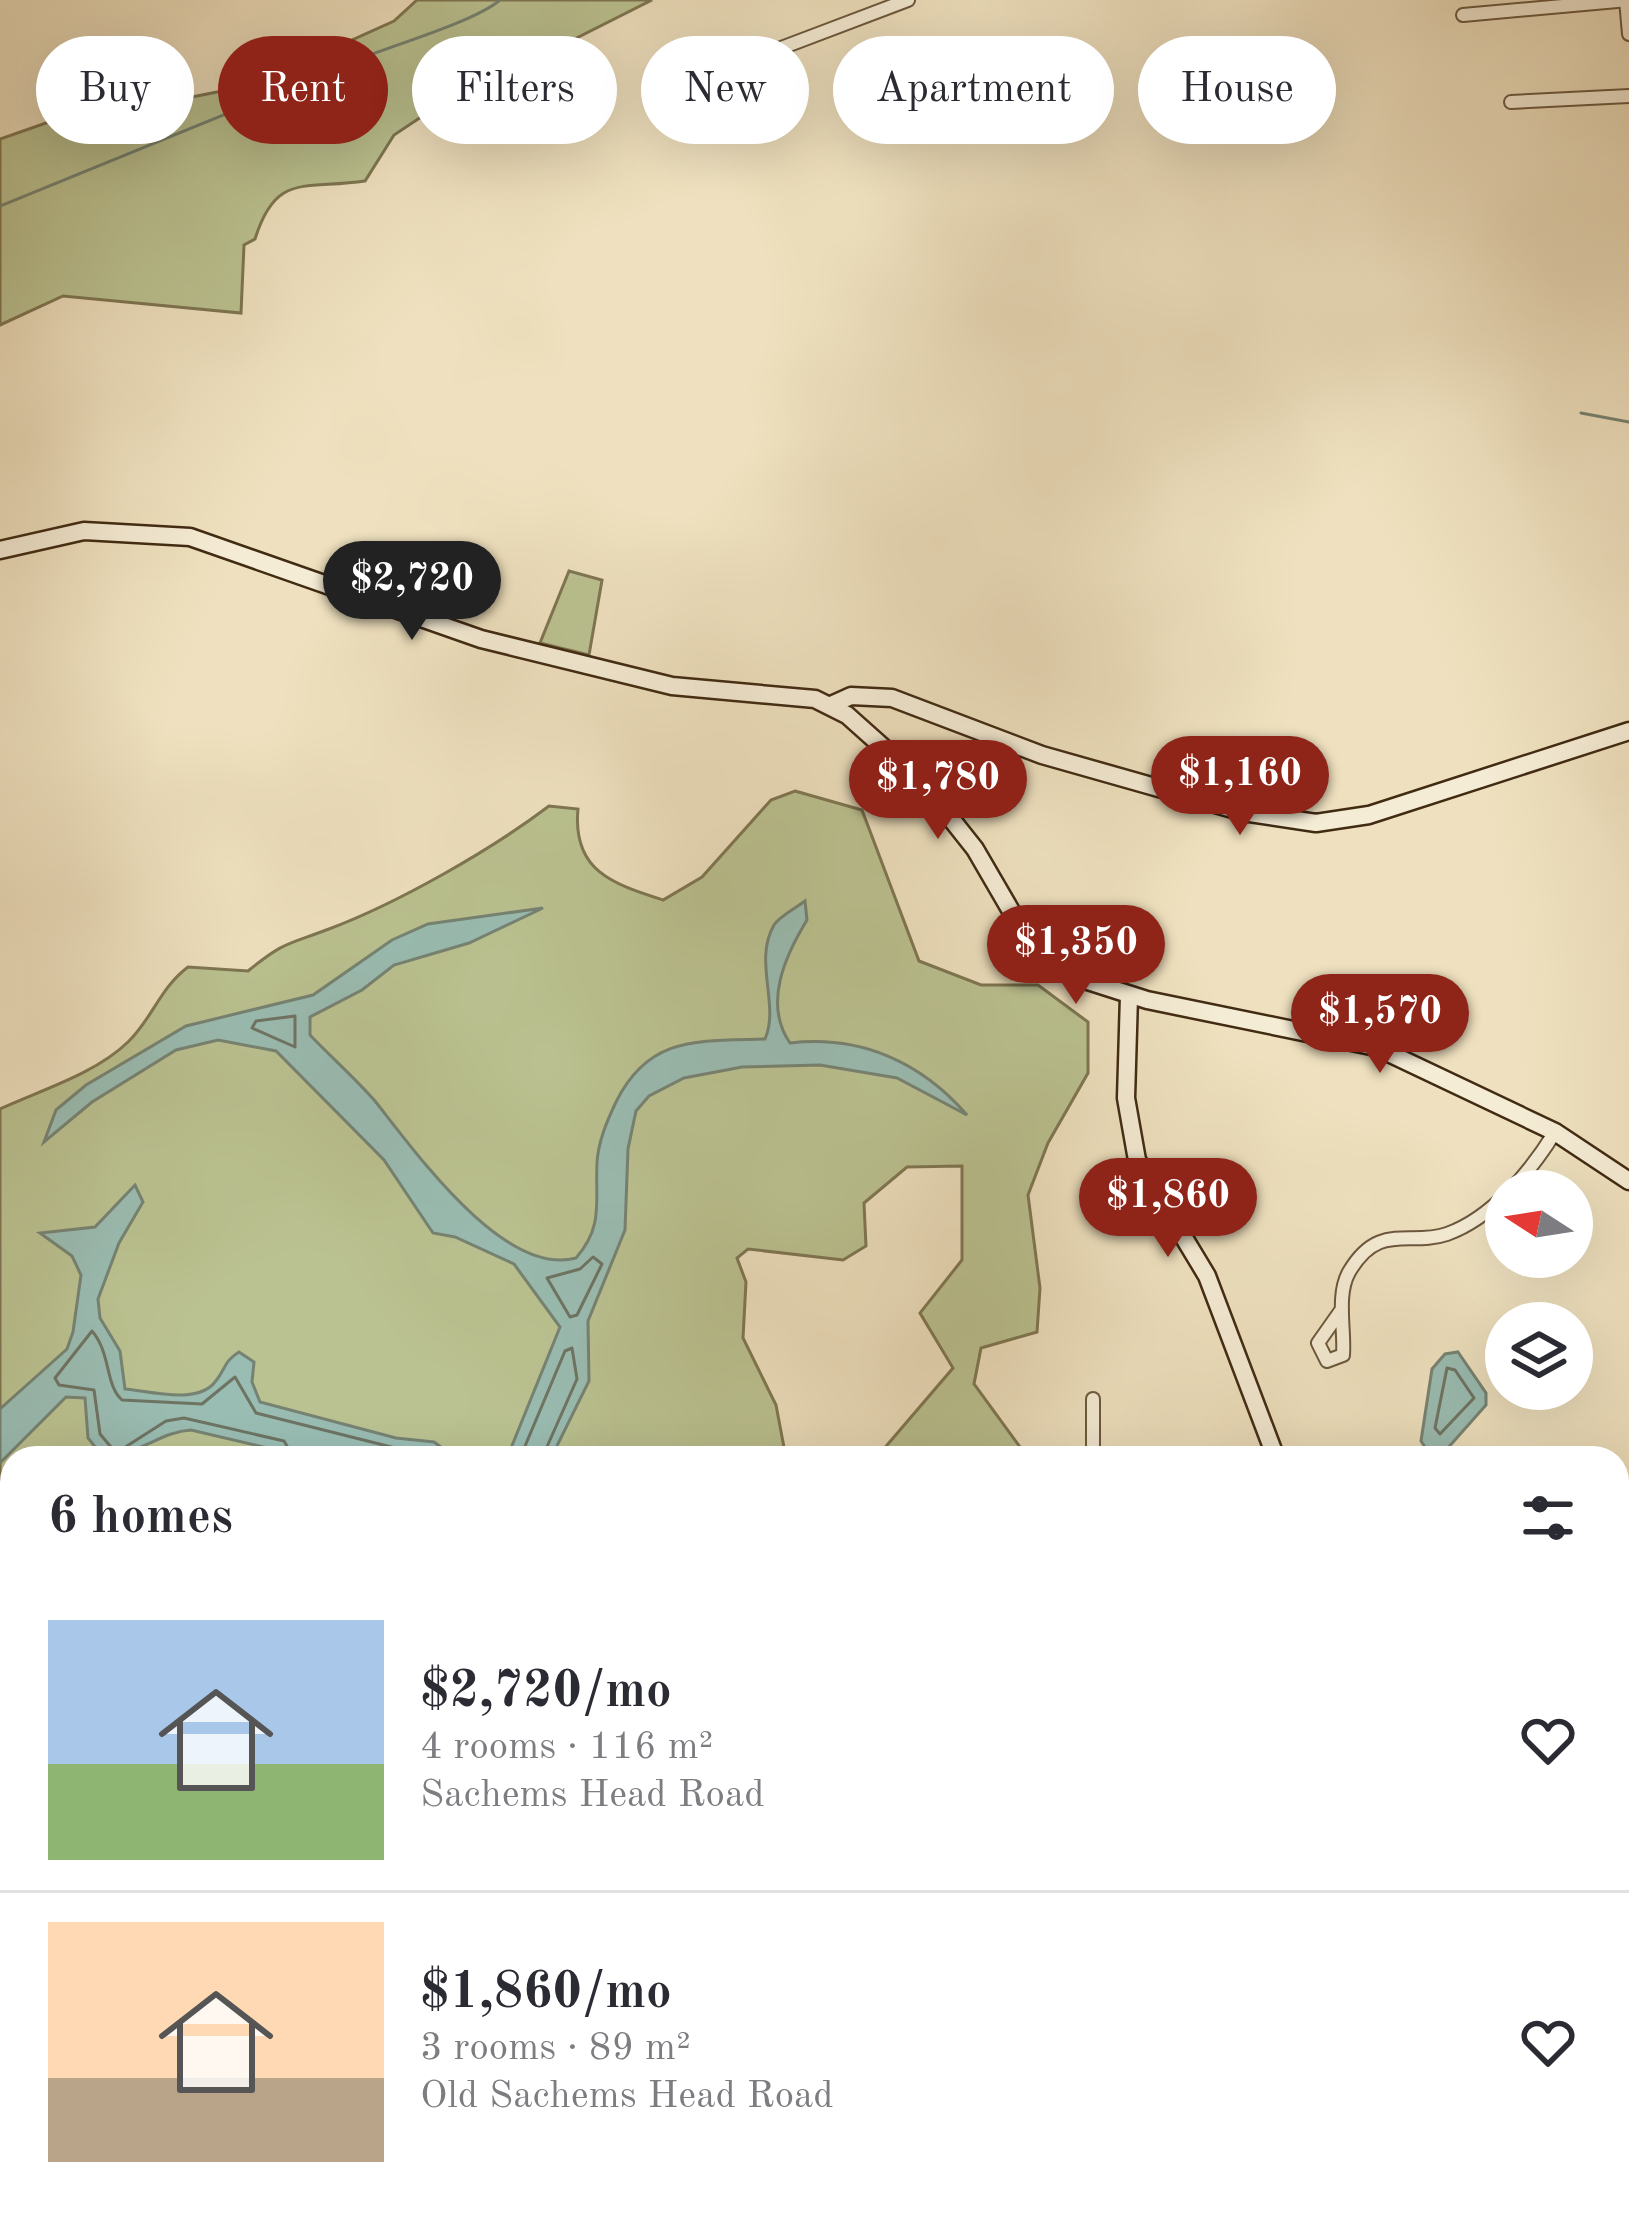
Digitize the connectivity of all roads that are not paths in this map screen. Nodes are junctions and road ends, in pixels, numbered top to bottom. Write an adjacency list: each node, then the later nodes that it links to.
1 (908, 0): 5 (street)
2 (1627, 0): 3 (street); 4 (street)
3 (1462, 15)
4 (1629, 34)
5 (809, 37)
6 (1629, 96): 7 (street)
7 (1511, 102)
8 (0, 550): 9 (street)
9 (831, 705): 10 (street); 11 (street)
10 (1629, 731)
11 (1129, 996): 12 (street); 17 (street)
12 (1555, 1132): 13 (street); 14 (street)
13 (1629, 1181)
14 (1342, 1309)
15 (1093, 1399): 16 (street)
16 (1094, 1446)
17 (1271, 1446)

